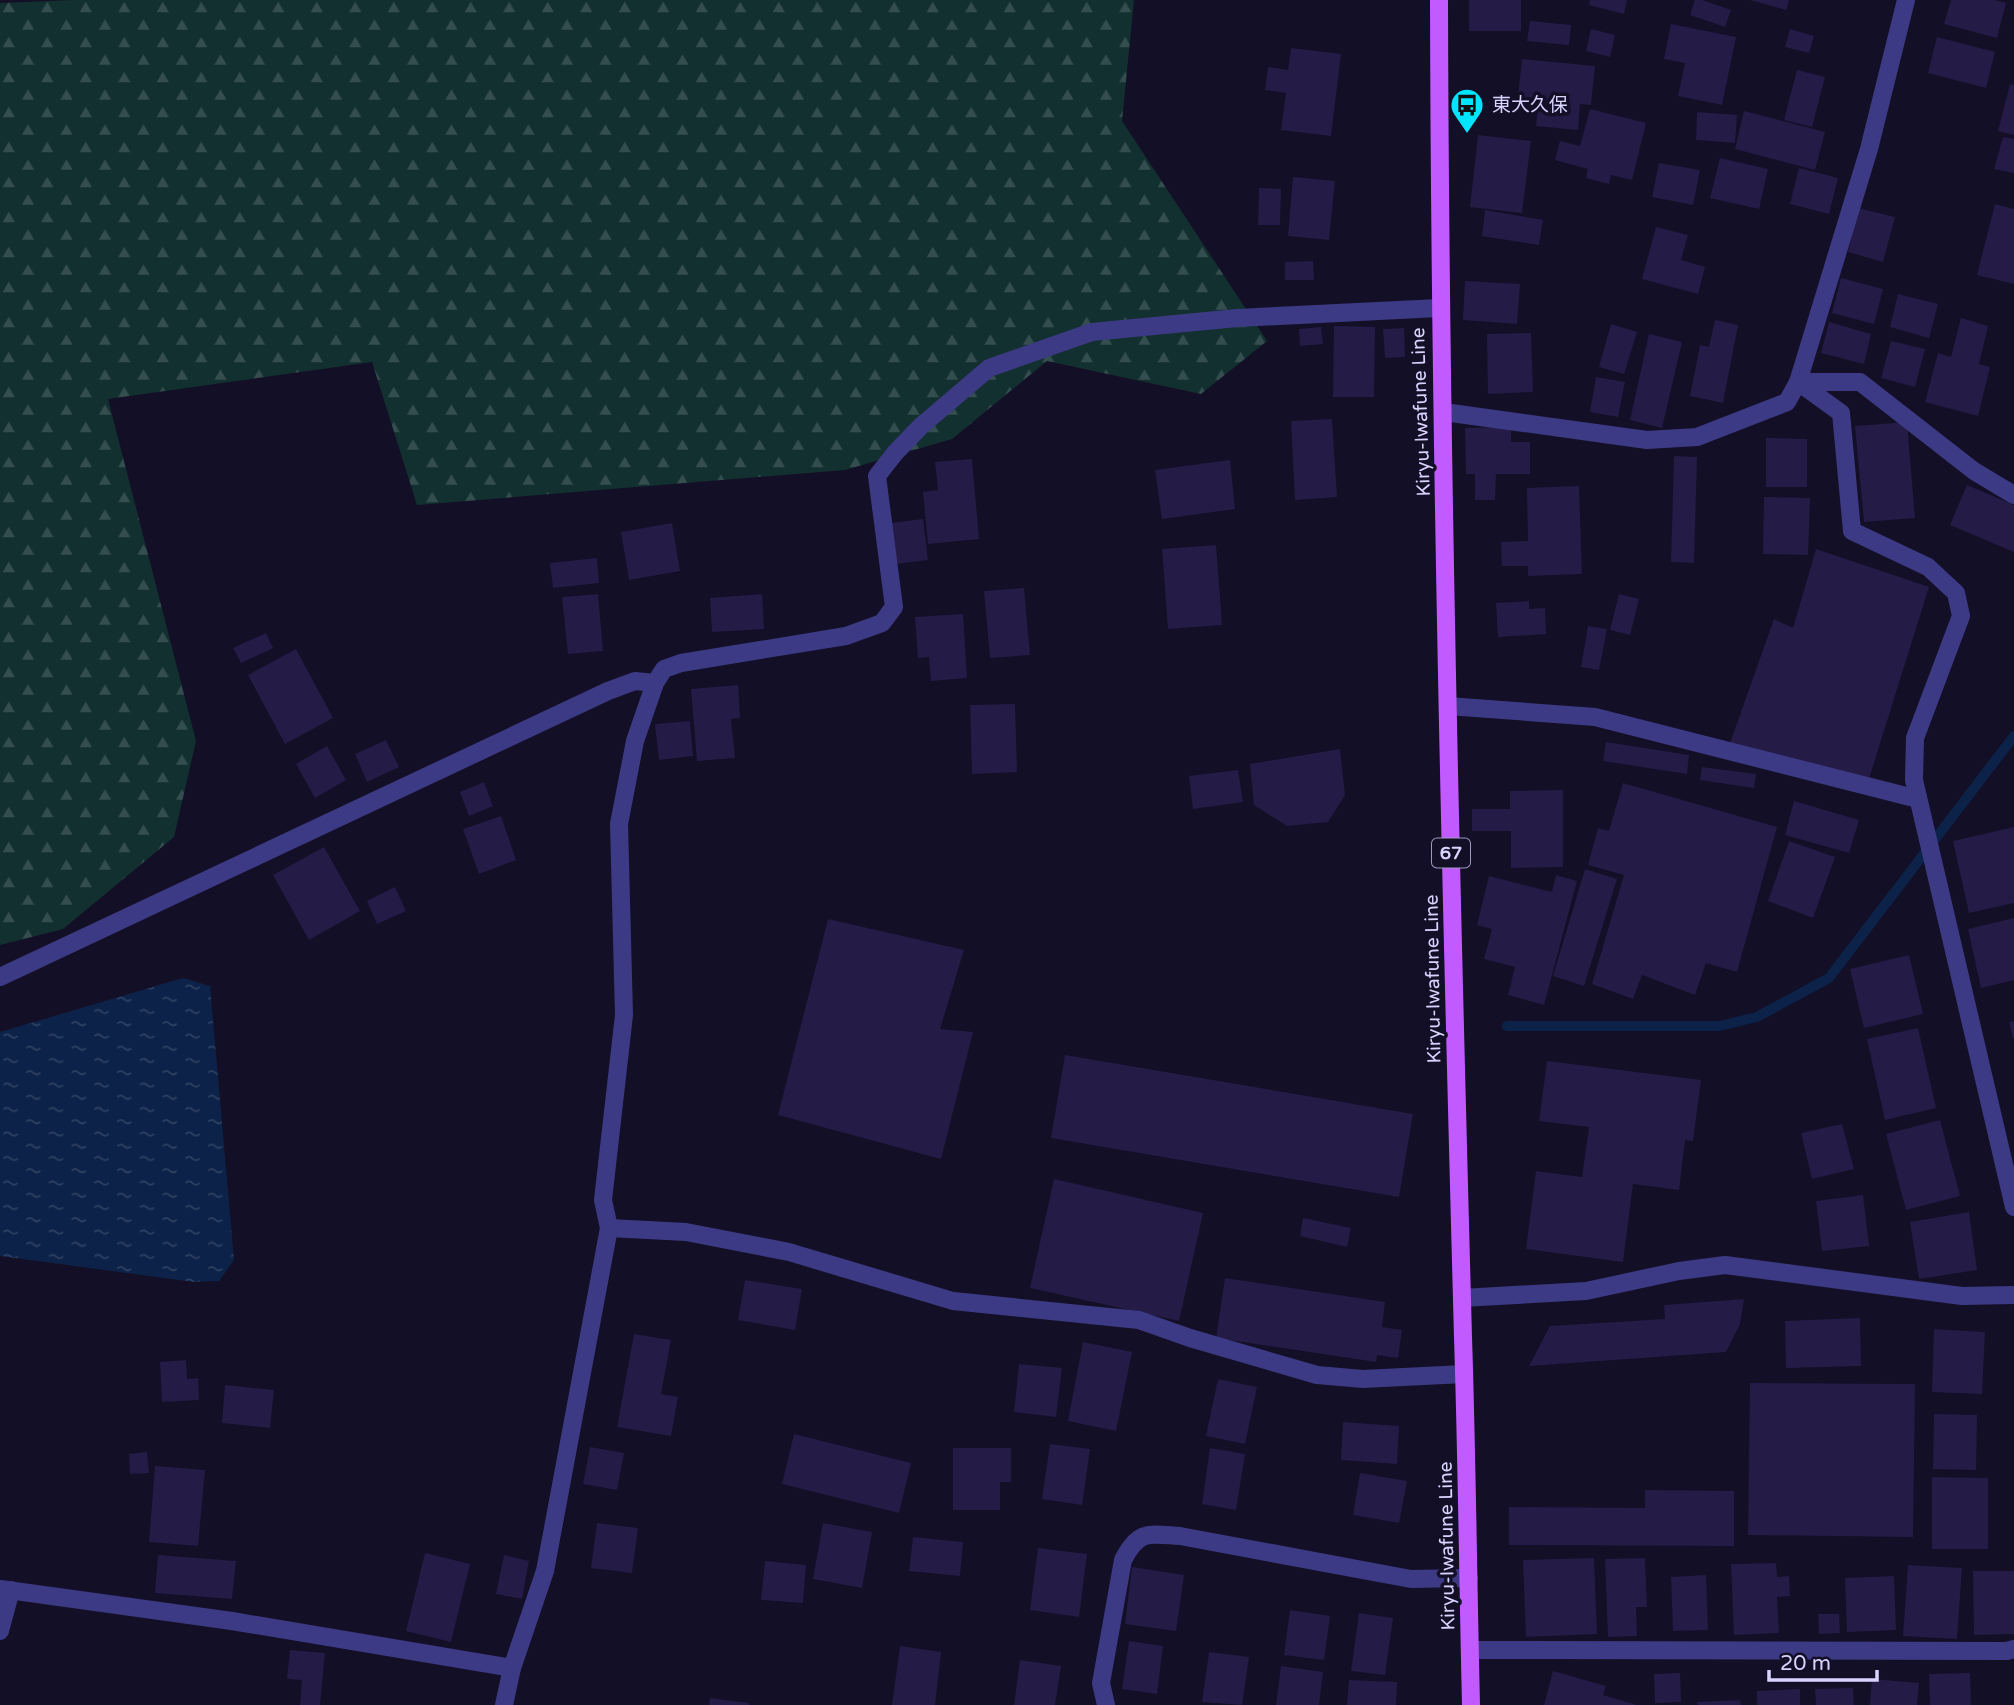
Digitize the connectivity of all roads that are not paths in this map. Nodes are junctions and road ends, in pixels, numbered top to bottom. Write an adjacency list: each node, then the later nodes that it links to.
1 (1439, 0): 3 (main road, Kiryu-Iwafune Line / 67)
2 (1906, 0): 4 (street)
3 (1439, 308): 5 (main road, Kiryu-Iwafune Line / 67); 7 (street)
4 (1798, 382): 5 (street); 6 (street); 9 (street)
5 (1444, 412): 8 (main road, Kiryu-Iwafune Line / 67)
6 (2014, 495)
7 (655, 683): 10 (street); 12 (street)
8 (1448, 706): 9 (street); 14 (main road, Kiryu-Iwafune Line / 67)
9 (1918, 799): 11 (street)
10 (0, 977)
11 (2014, 1207)
12 (609, 1228): 15 (street); 21 (street)
13 (2014, 1296): 14 (street)
14 (1462, 1298): 15 (main road, Kiryu-Iwafune Line / 67)
15 (1464, 1374): 16 (main road, Kiryu-Iwafune Line / 67)
16 (1469, 1578): 20 (main road, Kiryu-Iwafune Line / 67); 23 (street)
17 (5, 1590): 18 (street); 21 (street)
18 (0, 1631)
19 (2014, 1649): 20 (street)
20 (1470, 1650): 24 (main road, Kiryu-Iwafune Line / 67)
21 (512, 1668): 22 (street)
22 (504, 1705)
23 (1105, 1705)
24 (1471, 1705)

